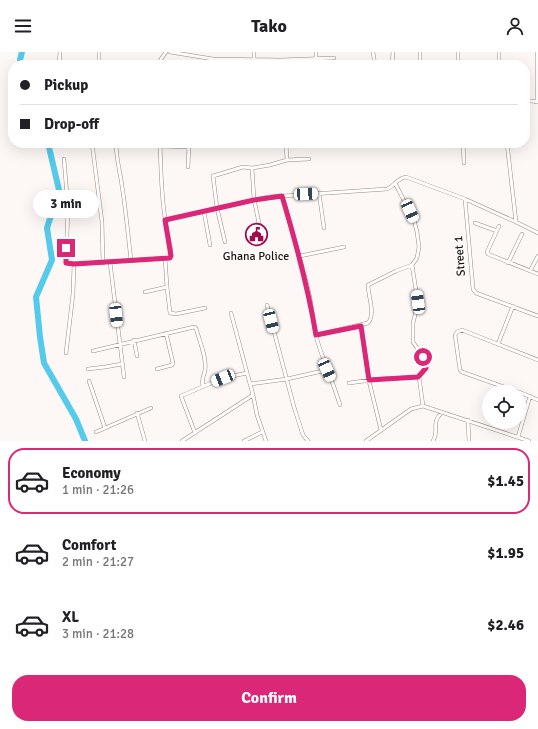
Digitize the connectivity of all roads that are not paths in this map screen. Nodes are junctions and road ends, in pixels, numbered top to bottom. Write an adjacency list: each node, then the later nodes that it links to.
1 (170, 52): 6 (street)
2 (200, 52): 6 (street)
3 (254, 52): 9 (street)
4 (316, 52): 8 (street)
5 (537, 52): 10 (street)
6 (199, 57): 9 (street)
7 (334, 58): 8 (street)
8 (316, 59): 9 (street)
9 (254, 60)
10 (538, 102)
11 (93, 148): 47 (street)
12 (116, 148): 46 (street)
13 (160, 148): 31 (street)
14 (189, 148): 22 (street)
15 (286, 148): 20 (street)
16 (463, 148): 21 (street)
17 (508, 148): 32 (street)
18 (64, 159): 50 (street)
19 (309, 159): 20 (street)
20 (287, 160): 23 (street)
21 (464, 163)
22 (188, 167)
23 (252, 168): 28 (street); 29 (street)
24 (395, 183): 25 (street); 27 (street); 51 (street)
25 (319, 193): 26 (street); 36 (street)
26 (282, 196): 28 (street); 43 (street)
27 (465, 199): 32 (street); 57 (street, Street 1)
28 (254, 200): 29 (street); 35 (street)
29 (217, 208): 30 (street); 40 (street)
30 (204, 212): 31 (street); 41 (street)
31 (165, 220): 45 (street)
32 (516, 222): 38 (street)
33 (475, 223): 37 (street)
34 (499, 226): 37 (street)
35 (260, 228)
36 (324, 228)
37 (497, 231): 49 (street)
38 (538, 233)
39 (522, 234): 49 (street)
40 (226, 242)
41 (210, 245)
42 (344, 247): 43 (street)
43 (300, 256): 63 (street)
44 (538, 256): 52 (street)
45 (165, 258): 46 (street); 54 (street)
46 (131, 260): 48 (street)
47 (104, 262): 48 (street); 50 (street)
48 (110, 262): 65 (street)
49 (508, 262): 52 (street)
50 (74, 264): 68 (street)
51 (412, 265): 61 (street); 77 (street)
52 (530, 271): 53 (street)
53 (538, 274)
54 (167, 287): 55 (street); 58 (street)
55 (145, 292)
56 (267, 306): 78 (street)
57 (513, 306): 60 (street, Street 1); 66 (street)
58 (204, 308)
59 (231, 313): 75 (street)
60 (538, 316)
61 (361, 326): 63 (street); 79 (street)
62 (166, 333): 64 (street); 73 (street); 84 (street)
63 (316, 335): 74 (street)
64 (134, 340): 65 (street); 69 (street)
65 (119, 344): 67 (street); 71 (street)
66 (498, 344): 70 (street); 83 (street)
67 (92, 351)
68 (66, 353)
69 (137, 356)
70 (538, 360)
71 (122, 364): 72 (street); 76 (street)
72 (88, 369)
73 (157, 369)
74 (327, 370): 78 (street); 89 (street)
75 (247, 374): 82 (street); 84 (street)
76 (124, 377)
77 (418, 377): 79 (street); 90 (street)
78 (287, 379): 82 (street); 105 (street)
79 (369, 380): 81 (street); 96 (street)
80 (89, 381): 95 (street)
81 (349, 383)
82 (250, 384): 85 (street)
83 (498, 385)
84 (202, 386): 99 (street)
85 (253, 395): 98 (street); 99 (street)
86 (526, 395): 87 (street)
87 (530, 396): 88 (street); 100 (street)
88 (538, 400)
89 (340, 405)
90 (423, 406): 92 (street); 96 (street)
91 (151, 408): 93 (street)
92 (442, 412): 94 (street); 107 (street)
93 (137, 413): 95 (street); 101 (street)
94 (468, 420): 100 (street); 108 (street)
95 (105, 428): 97 (street)
96 (381, 430): 106 (street)
97 (96, 432)
98 (262, 432): 103 (street); 104 (street)
99 (195, 434): 102 (street)
100 (518, 437): 109 (street)
101 (145, 441)
102 (182, 441)
103 (244, 441)
104 (266, 441)
105 (307, 441)
106 (366, 441)
107 (433, 441)
108 (469, 441)
109 (529, 441)

